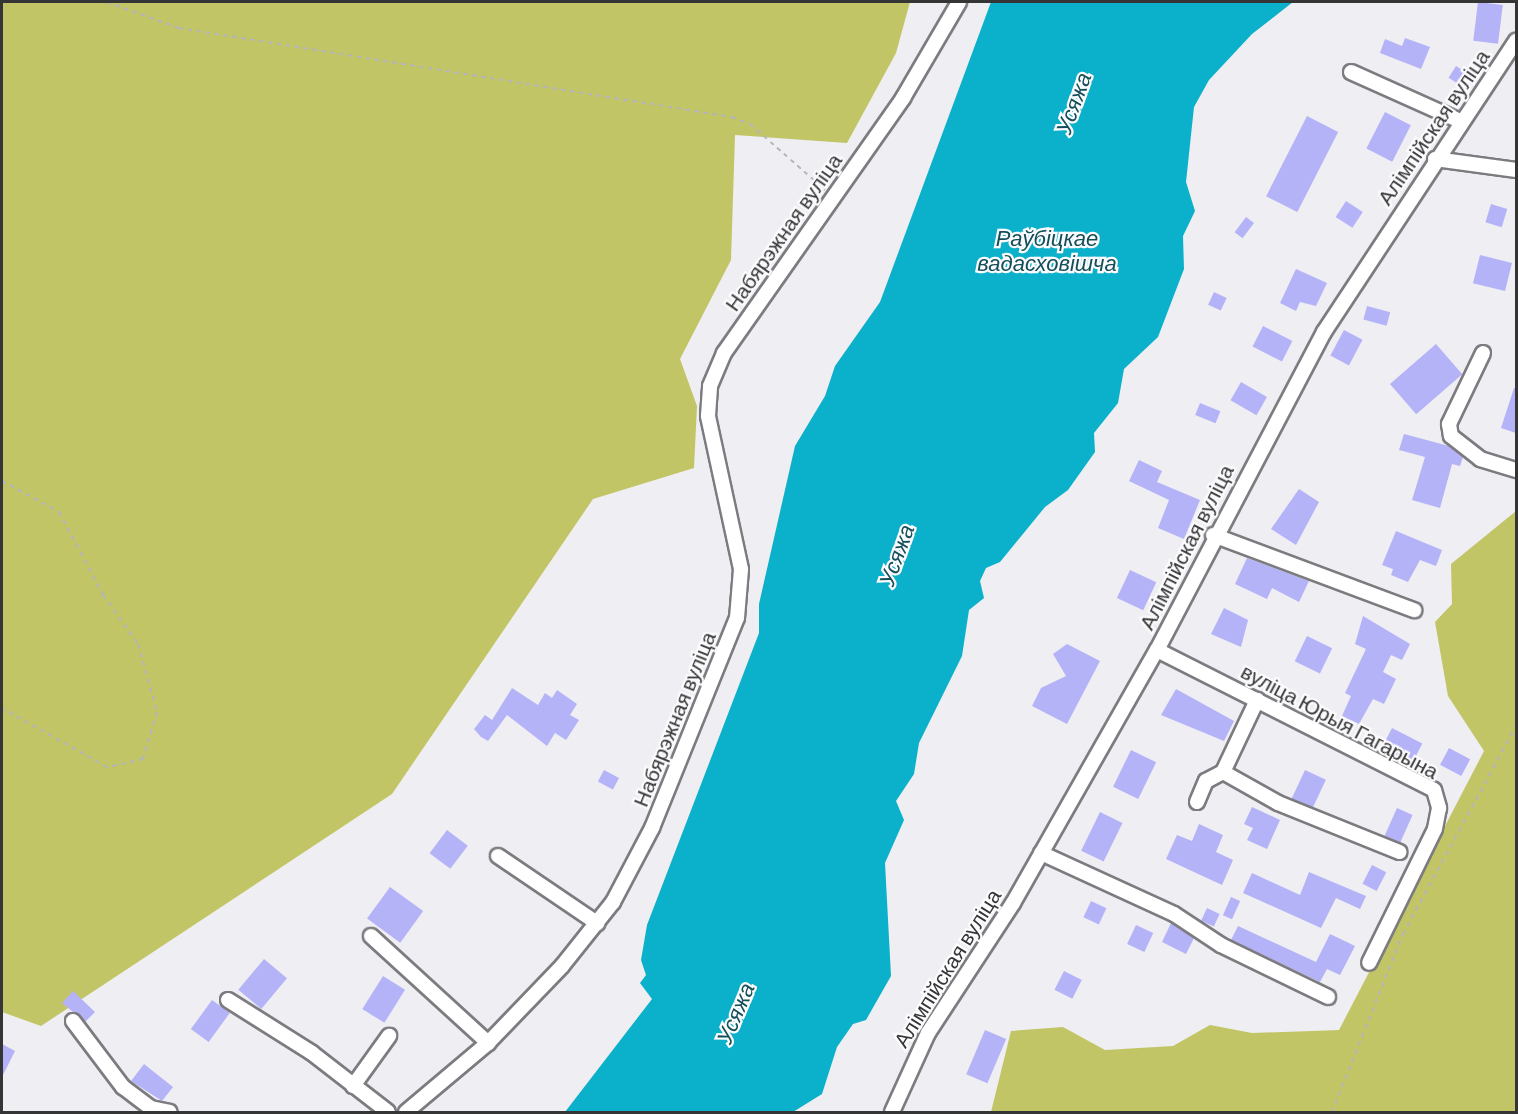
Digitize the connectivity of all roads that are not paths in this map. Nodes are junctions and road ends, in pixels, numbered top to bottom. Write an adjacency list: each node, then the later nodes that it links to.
1 (959, 2): 18 (street, Набярэжная вуліца)
2 (1516, 41): 4 (street, Алімпійская вуліца)
3 (1351, 72): 4 (street)
4 (1460, 121): 5 (street, Алімпійская вуліца)
5 (1435, 159): 6 (street); 9 (street, Алімпійская вуліца)
6 (1516, 170)
7 (1483, 353): 8 (street)
8 (1516, 470)
9 (1213, 535): 10 (street); 11 (street, Алімпійская вуліца)
10 (1413, 610)
11 (1157, 650): 12 (street, вуліца Юрыя Гагарына); 16 (street, Алімпійская вуліца)
12 (1257, 700): 13 (street); 20 (street, вуліца Юрыя Гагарына)
13 (1223, 772): 14 (street); 15 (street)
14 (1197, 802)
15 (1399, 852)
16 (1041, 853): 21 (street); 30 (street, Алімпійская вуліца)
17 (498, 856): 18 (street)
18 (597, 923): 25 (street, Набярэжная вуліца)
19 (371, 936): 25 (street)
20 (1369, 963)
21 (1328, 997)
22 (228, 1000): 26 (street)
23 (73, 1021): 27 (street)
24 (389, 1036): 26 (street)
25 (488, 1043): 29 (street, Набярэжная вуліца)
26 (353, 1086): 28 (street)
27 (170, 1113)
28 (388, 1113)
29 (406, 1113)
30 (892, 1113)

